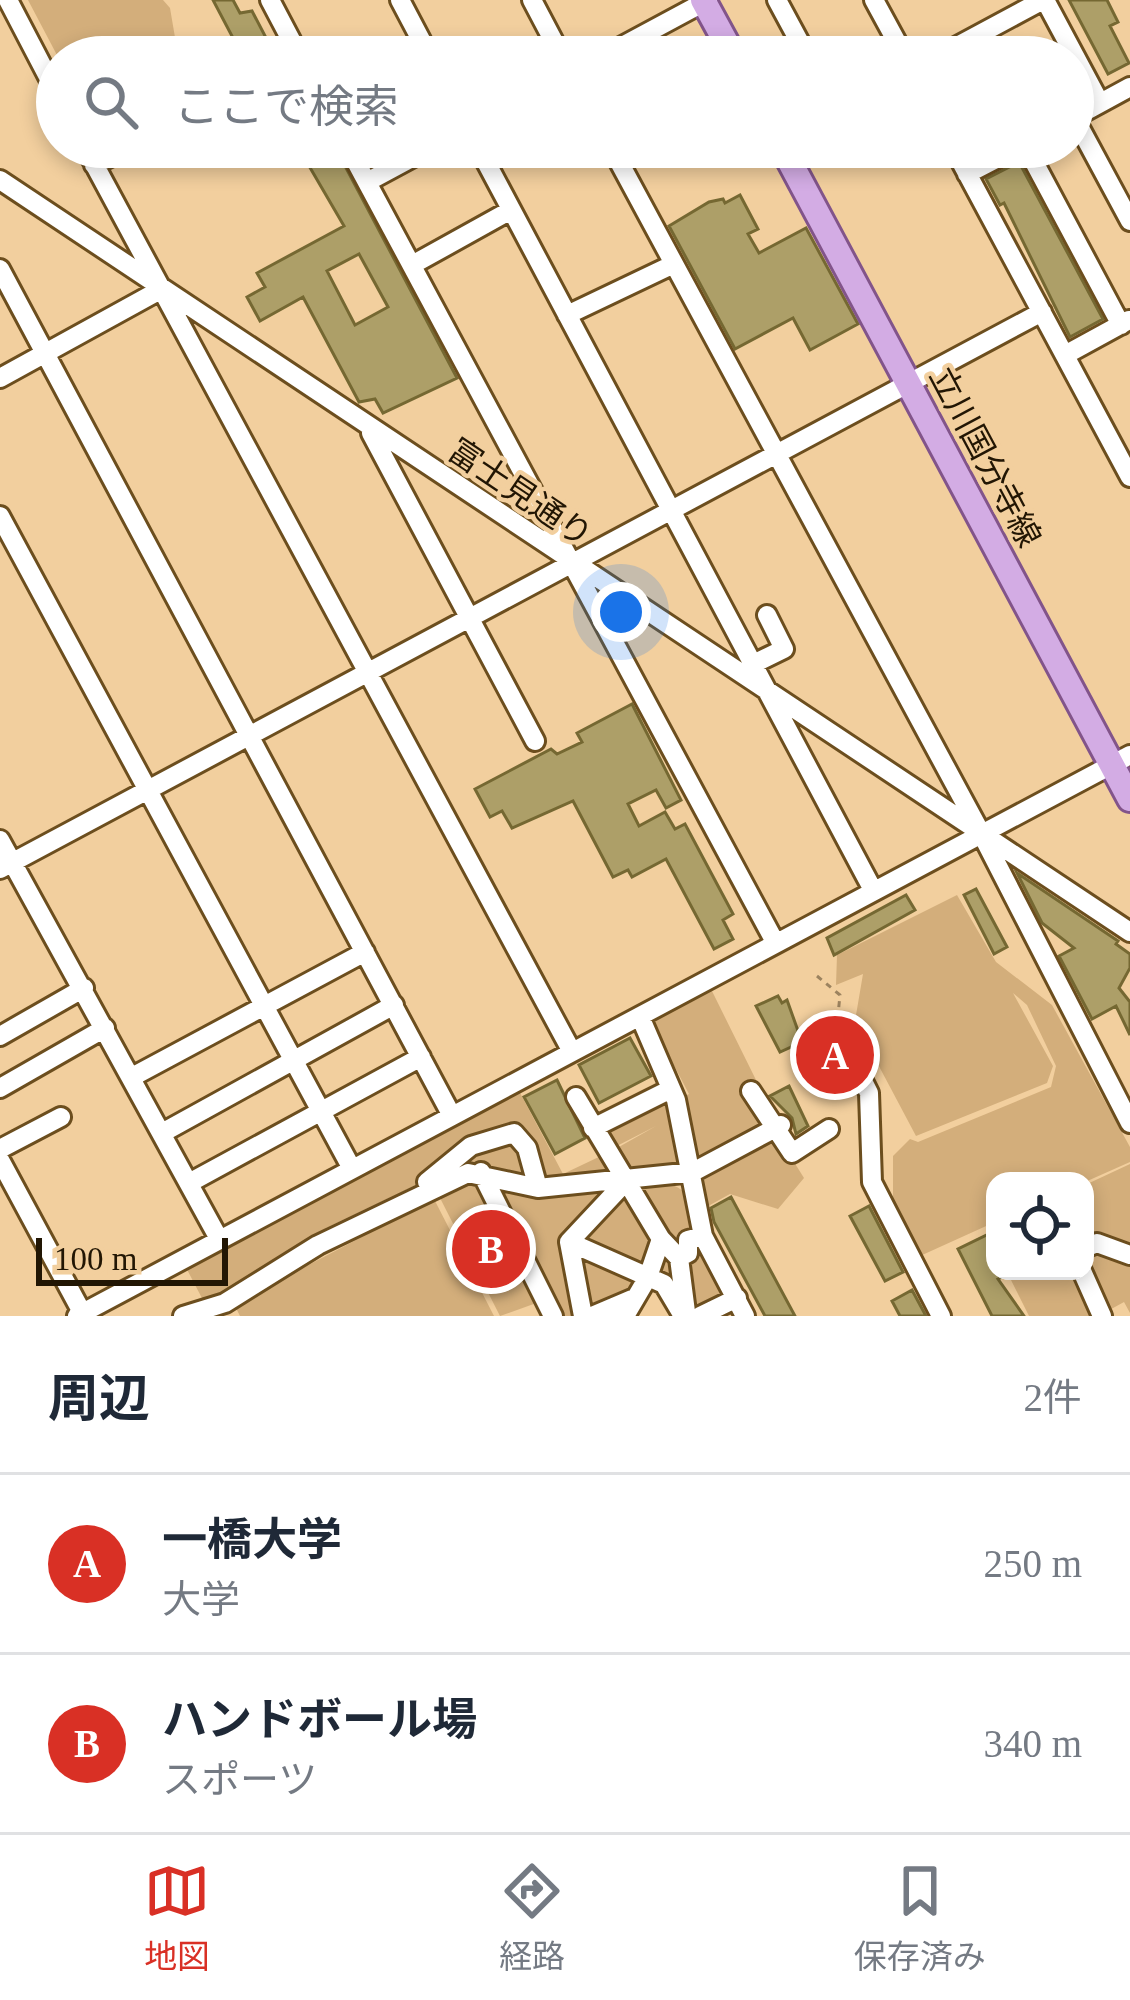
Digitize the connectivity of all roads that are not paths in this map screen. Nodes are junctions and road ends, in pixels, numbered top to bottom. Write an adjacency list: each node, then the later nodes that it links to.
1 (8, 0): 18 (street)
2 (269, 0): 9 (street)
3 (400, 0): 10 (street)
4 (532, 0): 11 (street)
5 (777, 0): 14 (street)
6 (874, 0): 15 (street)
7 (1044, 0): 16 (street); 17 (street)
8 (705, 1): 12 (street); 13 (main road)
9 (289, 36)
10 (419, 36)
11 (551, 36)
12 (641, 36)
13 (723, 36)
14 (797, 36)
15 (894, 36)
16 (976, 36)
17 (1064, 36)
18 (36, 54)
19 (1130, 87): 21 (street)
20 (1094, 92): 21 (street)
21 (1100, 103): 22 (street)
22 (1094, 106)
23 (1094, 156): 37 (street)
24 (96, 168): 41 (street)
25 (359, 168): 35 (street)
26 (393, 168): 35 (street)
27 (489, 168): 36 (street)
28 (622, 168): 38 (street)
29 (798, 168): 48 (main road, 立川国分寺線)
30 (965, 168): 33 (street)
31 (980, 168): 33 (street)
32 (1034, 168): 44 (street)
33 (968, 174): 42 (street)
34 (0, 180): 41 (street, 富士見通り)
35 (367, 182): 39 (street)
36 (511, 210): 39 (street); 43 (street)
37 (1130, 221)
38 (674, 264): 43 (street); 50 (street)
39 (412, 265): 54 (street)
40 (0, 269): 45 (street)
41 (160, 290): 45 (street); 49 (street, 富士見通り); 58 (street)
42 (1042, 312): 46 (street); 48 (street)
43 (567, 315): 52 (street)
44 (1125, 323): 46 (street)
45 (45, 354): 47 (street); 60 (street)
46 (1065, 355): 51 (street)
47 (0, 378)
48 (908, 383): 50 (street); 62 (main road, 立川国分寺線)
49 (369, 428): 54 (street, 富士見通り); 56 (street)
50 (776, 454): 52 (street); 65 (street)
51 (1130, 477)
52 (673, 509): 54 (street); 57 (street)
53 (0, 516): 63 (street)
54 (571, 563): 56 (street); 59 (street, 富士見通り); 70 (street)
55 (767, 615): 57 (street)
56 (469, 617): 58 (street); 61 (street)
57 (753, 664): 59 (street)
58 (366, 673): 60 (street); 79 (street)
59 (767, 692): 65 (street, 富士見通り); 68 (street)
60 (248, 736): 63 (street); 71 (street)
61 (535, 741)
62 (1121, 759): 64 (main road, 立川国分寺線); 65 (street)
63 (146, 790): 67 (street); 74 (street)
64 (1130, 799)
65 (981, 833): 68 (street); 69 (street, 富士見通り); 90 (street)
66 (0, 839): 67 (street)
67 (6, 865): 72 (street)
68 (873, 890): 70 (street)
69 (1130, 932)
70 (776, 942): 79 (street)
71 (365, 952): 73 (street); 74 (street)
72 (84, 988): 76 (street); 78 (street)
73 (394, 1005): 80 (street); 81 (street)
74 (264, 1006): 81 (street); 82 (street)
75 (642, 1022): 84 (street)
76 (106, 1028): 82 (street); 83 (street)
77 (837, 1029): 123 (street)
78 (0, 1036)
79 (571, 1050): 88 (street)
80 (422, 1058): 87 (street); 88 (street)
81 (293, 1060): 87 (street); 94 (street)
82 (132, 1077): 94 (street)
83 (0, 1088)
84 (671, 1089): 92 (street); 99 (street)
85 (751, 1091): 91 (street)
86 (576, 1097): 92 (street)
87 (321, 1112): 97 (street); 101 (street)
88 (452, 1114): 97 (street)
89 (61, 1117): 95 (street)
90 (1130, 1123)
91 (779, 1126): 93 (street); 99 (street)
92 (593, 1128): 100 (street)
93 (829, 1129)
94 (162, 1133): 101 (street)
95 (0, 1149)
96 (0, 1160): 117 (street)
97 (350, 1167): 105 (street)
98 (481, 1172): 102 (street); 109 (street); 119 (street)
99 (693, 1172): 100 (street); 104 (street)
100 (628, 1179): 102 (street); 106 (street); 107 (street)
101 (189, 1184): 105 (street)
102 (538, 1188): 109 (street)
103 (893, 1216): 123 (street)
104 (703, 1236): 111 (street); 115 (street)
105 (218, 1238): 117 (street)
106 (661, 1239): 111 (street); 112 (street)
107 (569, 1242): 112 (street); 120 (street)
108 (1094, 1244): 110 (street)
109 (318, 1245): 116 (street)
110 (1130, 1255)
111 (679, 1258): 121 (street)
112 (648, 1277): 114 (street); 121 (street)
113 (1086, 1280): 124 (street)
114 (629, 1307): 120 (street)
115 (741, 1307): 122 (street)
116 (228, 1310): 118 (street)
117 (81, 1315)
118 (183, 1316)
119 (553, 1316)
120 (588, 1316)
121 (685, 1316)
122 (700, 1316)
123 (946, 1316)
124 (1102, 1316)

